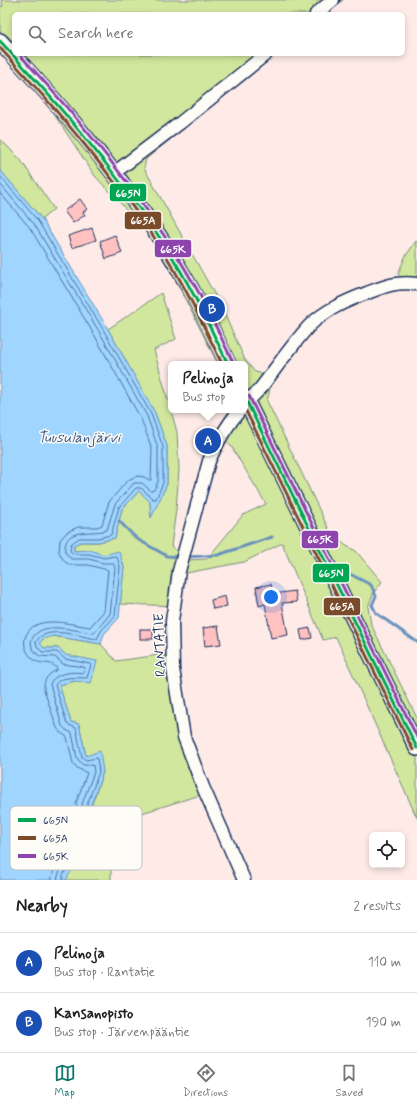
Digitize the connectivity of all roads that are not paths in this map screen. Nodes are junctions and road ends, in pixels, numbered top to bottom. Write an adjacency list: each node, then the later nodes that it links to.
1 (334, 0): 2 (street)
2 (319, 12)
3 (0, 41): 4 (main road)
4 (12, 54)
5 (14, 56): 7 (main road)
6 (264, 56): 7 (street)
7 (114, 173): 9 (main road)
8 (417, 284): 10 (street, RANTATIE)
9 (226, 361)
10 (248, 400)
11 (248, 411): 13 (main road)
12 (236, 413): 14 (street, RANTATIE)
13 (417, 748)
14 (244, 880)

